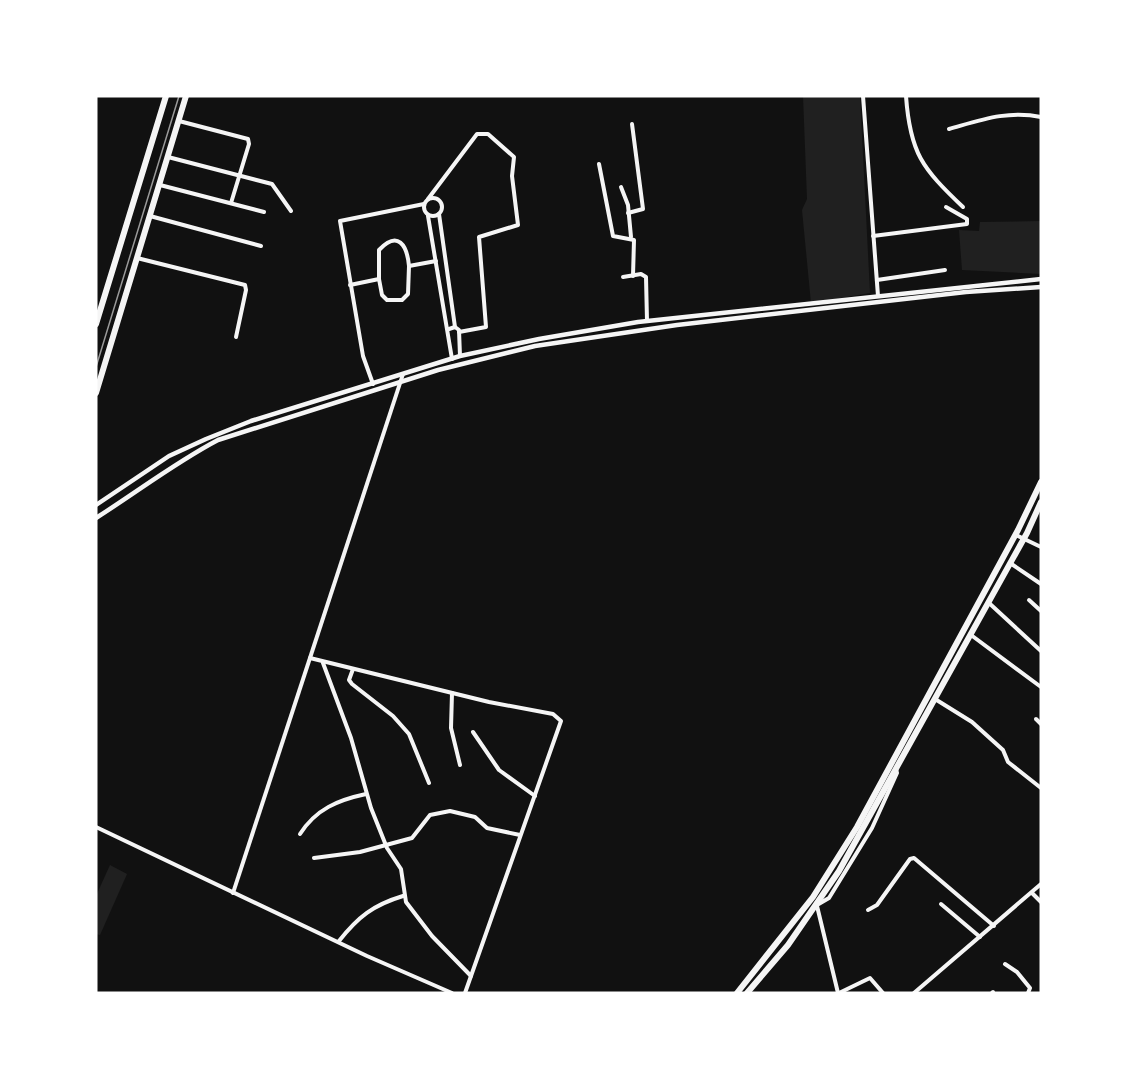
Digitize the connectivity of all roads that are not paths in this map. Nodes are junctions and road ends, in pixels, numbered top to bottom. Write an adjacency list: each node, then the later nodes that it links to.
1 (166, 96): 44 (highway)
2 (186, 96): 7 (highway)
3 (863, 96): 4 (street); 26 (street)
4 (870, 96)
5 (906, 96): 19 (street)
6 (1041, 117): 9 (street)
7 (178, 120): 10 (highway); 12 (street)
8 (632, 124): 22 (street)
9 (949, 129)
10 (167, 157): 12 (street); 13 (highway)
11 (598, 164): 27 (street)
12 (239, 175): 16 (street); 21 (street)
13 (159, 184): 16 (street); 24 (highway)
14 (621, 187): 22 (street)
15 (428, 199): 17 (street); 23 (street); 47 (street)
16 (231, 203): 20 (street)
17 (424, 204): 25 (street); 39 (street)
18 (946, 207): 26 (street)
19 (963, 207)
20 (264, 212)
21 (291, 212)
22 (628, 213): 27 (street)
23 (439, 214): 25 (street); 45 (street)
24 (149, 216): 28 (street); 29 (highway)
25 (428, 216): 30 (street)
26 (873, 236): 37 (street)
27 (631, 237): 33 (street)
28 (261, 246)
29 (137, 258): 48 (street); 56 (highway)
30 (436, 261): 31 (street); 46 (street)
31 (409, 266): 35 (street); 35 (street)
32 (945, 270): 37 (street)
33 (633, 276): 34 (street); 43 (street)
34 (622, 277)
35 (379, 279): 39 (street)
36 (1041, 279): 38 (street)
37 (877, 280): 42 (street)
38 (975, 284): 41 (street); 42 (street)
39 (350, 285): 55 (street)
40 (1041, 287): 41 (street)
41 (976, 291): 54 (street)
42 (878, 296): 43 (street)
43 (647, 321): 51 (street)
44 (96, 324)
45 (455, 327): 46 (street); 47 (street)
46 (448, 329): 50 (street)
47 (459, 332): 49 (street)
48 (236, 337)
49 (458, 339): 50 (street); 51 (street)
50 (450, 340): 52 (street)
51 (460, 356): 52 (street)
52 (452, 359): 53 (street)
53 (403, 374): 54 (street); 55 (street)
54 (402, 381): 58 (street); 73 (street)
55 (373, 384): 57 (street)
56 (96, 393)
57 (290, 410): 58 (street); 61 (street)
58 (291, 416): 62 (street)
59 (1041, 482): 63 (highway)
60 (1041, 502): 64 (highway)
61 (96, 506)
62 (96, 518)
63 (1016, 535): 64 (street); 96 (highway)
64 (1023, 539): 65 (street); 66 (highway)
65 (1041, 547)
66 (1010, 563): 67 (street); 69 (highway)
67 (1041, 584)
68 (1029, 600): 70 (street)
69 (988, 602): 71 (highway); 72 (street)
70 (1041, 611)
71 (970, 634): 76 (street); 78 (highway)
72 (1041, 651)
73 (310, 658): 74 (street); 93 (street)
74 (323, 662): 75 (street); 85 (street)
75 (353, 669): 77 (street); 83 (street)
76 (1041, 687)
77 (452, 693): 82 (street); 86 (street)
78 (935, 699): 84 (street); 99 (highway)
79 (1036, 719): 80 (street)
80 (1041, 724)
81 (473, 732): 86 (street)
82 (460, 765)
83 (429, 783)
84 (1041, 788)
85 (366, 794): 88 (street); 90 (street)
86 (535, 796): 89 (street)
87 (96, 827): 93 (street)
88 (300, 834)
89 (520, 835): 90 (street); 105 (street)
90 (385, 844): 91 (street); 95 (street)
91 (314, 858)
92 (1041, 884): 94 (street)
93 (233, 892): 103 (street)
94 (1032, 892): 97 (street); 101 (street)
95 (403, 896): 103 (street); 105 (street)
96 (809, 902): 99 (street); 108 (highway)
97 (1041, 902)
98 (941, 904): 102 (street)
99 (817, 906): 109 (highway); 110 (street)
100 (868, 910): 101 (street)
101 (994, 926): 102 (street)
102 (980, 937): 112 (street)
103 (339, 941): 106 (street)
104 (1005, 964): 113 (street)
105 (471, 976): 107 (street)
106 (452, 993)
107 (465, 993)
108 (737, 993)
109 (747, 993)
110 (839, 993): 111 (street)
111 (883, 993)
112 (914, 993)
113 (1028, 993)

